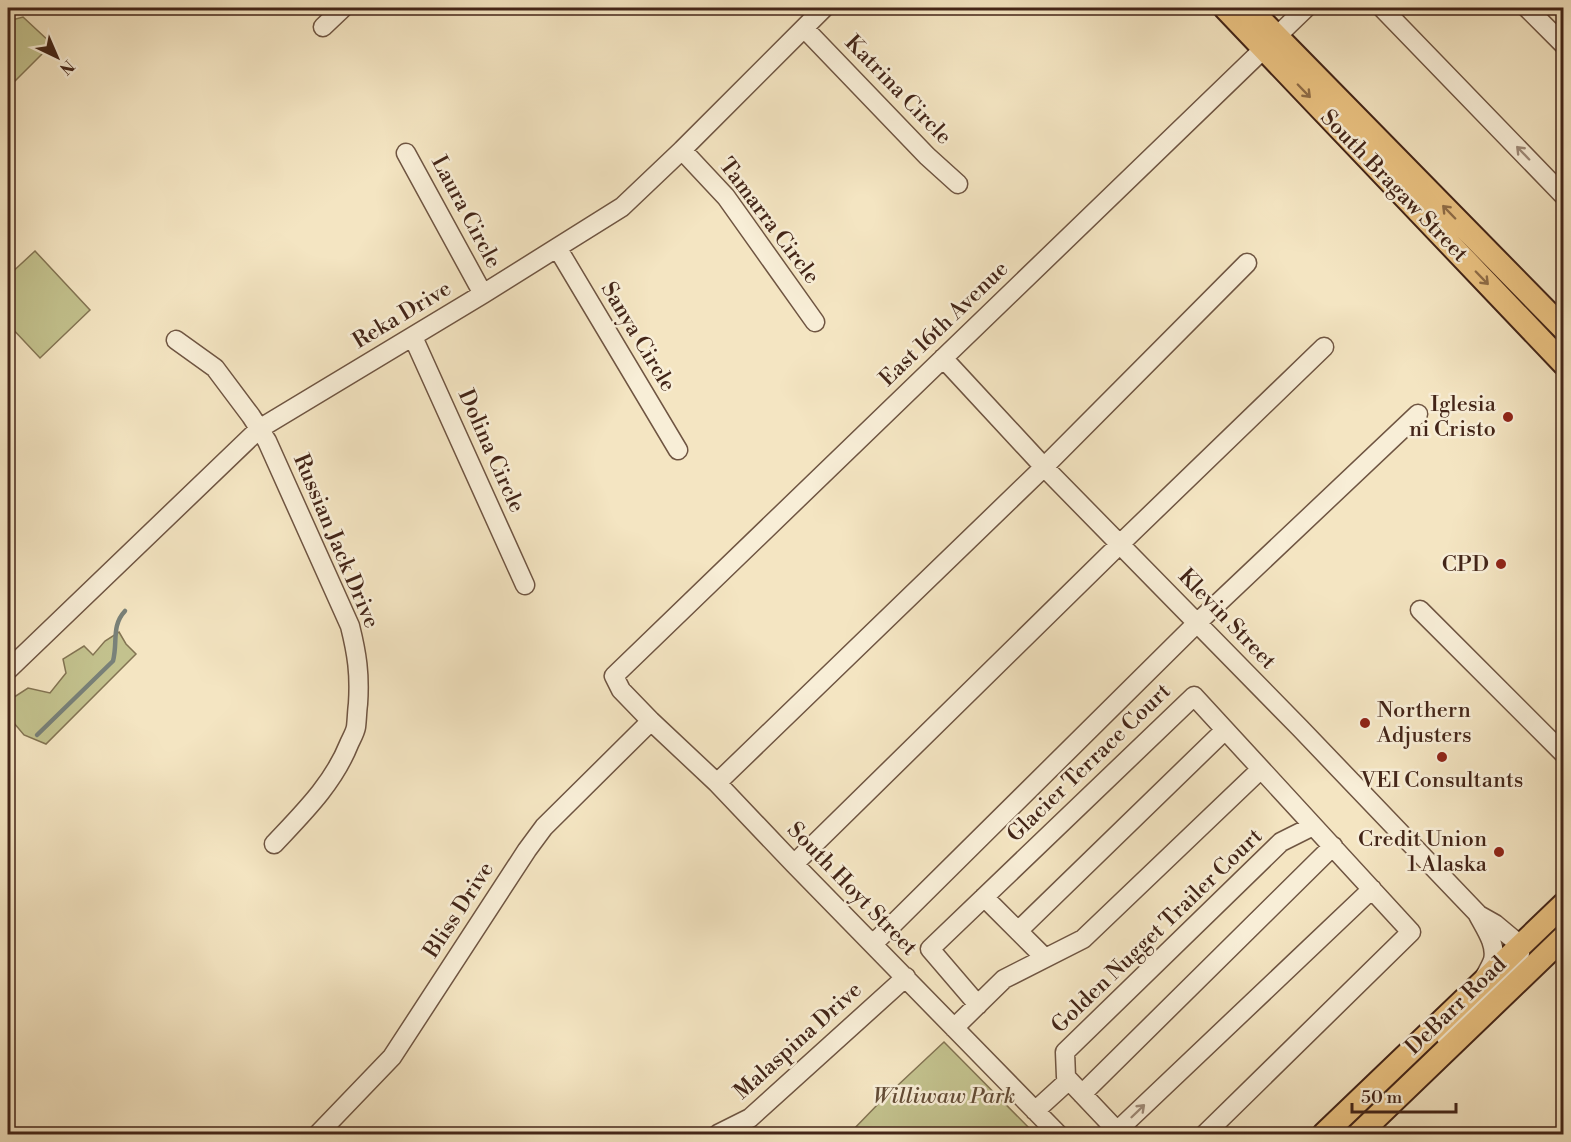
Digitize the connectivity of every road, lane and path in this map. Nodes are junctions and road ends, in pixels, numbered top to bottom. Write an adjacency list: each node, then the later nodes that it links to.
1 (343, 8): 8 (street)
2 (824, 8): 9 (street, Reka Drive)
3 (1225, 8): 10 (main road, South Bragaw Street)
4 (1250, 8): 10 (main road, South Bragaw Street)
5 (1306, 8): 10 (street, East 16th Avenue)
6 (1382, 8): 15 (street, one-way to 6)
7 (1527, 8): 11 (street)
8 (322, 27)
9 (804, 28): 12 (street, Reka Drive); 14 (street, Katrina Circle)
10 (1270, 42): 20 (main road, South Bragaw Street, one-way to 10); 24 (street, East 16th Avenue); 25 (main road, South Bragaw Street, one-way to 25)
11 (1563, 45)
12 (682, 150): 16 (street, Reka Drive); 19 (street, Tamarra Circle)
13 (406, 153): 18 (street, Laura Circle)
14 (958, 184)
15 (1563, 196)
16 (558, 249): 18 (street, Reka Drive); 28 (street, Sanya Circle)
17 (1247, 263): 29 (street)
18 (483, 294): 21 (street, Reka Drive)
19 (814, 322)
20 (1563, 329)
21 (414, 337): 27 (street, Reka Drive); 31 (street, Dolina Circle)
22 (176, 340): 27 (street, Russian Jack Drive)
23 (1324, 347): 30 (street)
24 (943, 358): 29 (street, Klevin Street); 35 (street, East 16th Avenue)
25 (1563, 364)
26 (1418, 414): 33 (street)
27 (259, 429): 34 (street, Reka Drive); 42 (street, Russian Jack Drive)
28 (678, 450)
29 (1044, 466): 30 (street, Klevin Street); 40 (street)
30 (1120, 544): 33 (street, Klevin Street); 44 (street)
31 (525, 585)
32 (1420, 610): 38 (street)
33 (1197, 624): 48 (street, Klevin Street); 51 (street)
34 (8, 670)
35 (614, 676): 36 (street, South Hoyt Street)
36 (651, 722): 40 (street, South Hoyt Street); 63 (street, Bliss Drive)
37 (1226, 730): 39 (street, Glacier Terrace Court); 46 (street, Glacier Terrace Court); 49 (street)
38 (1563, 754)
39 (1261, 769): 41 (street, Glacier Terrace Court); 53 (street)
40 (717, 783): 44 (street, South Hoyt Street)
41 (1314, 826): 43 (street); 58 (street, Golden Nugget Trailer Court)
42 (274, 844)
43 (1333, 846): 45 (street); 59 (street)
44 (794, 864): 51 (street, South Hoyt Street)
45 (1372, 889): 62 (street, one-way to 45); 66 (street)
46 (984, 897): 49 (street); 56 (street, Glacier Terrace Court)
47 (1563, 904): 52 (main road, DeBarr Road)
48 (1477, 913): 52 (street, Klevin Street); 55 (street, Klevin Street)
49 (1018, 931): 53 (street)
50 (1563, 938): 60 (main road, DeBarr Road)
51 (873, 944): 54 (street, South Hoyt Street)
52 (1518, 946): 55 (main road, DeBarr Road); 60 (street)
53 (1045, 958): 56 (street)
54 (906, 977): 57 (street, South Hoyt Street); 64 (street, Malaspina Drive)
55 (1483, 980): 67 (main road, DeBarr Road)
56 (978, 1005): 57 (street)
57 (954, 1028): 61 (street, South Hoyt Street)
58 (1069, 1080): 59 (street); 61 (street)
59 (1082, 1094): 62 (street)
60 (1394, 1100): 68 (main road, DeBarr Road)
61 (1035, 1111): 65 (street, South Hoyt Street)
62 (1118, 1133)
63 (318, 1134)
64 (718, 1134)
65 (1058, 1134)
66 (1204, 1134)
67 (1324, 1134)
68 (1359, 1134)

